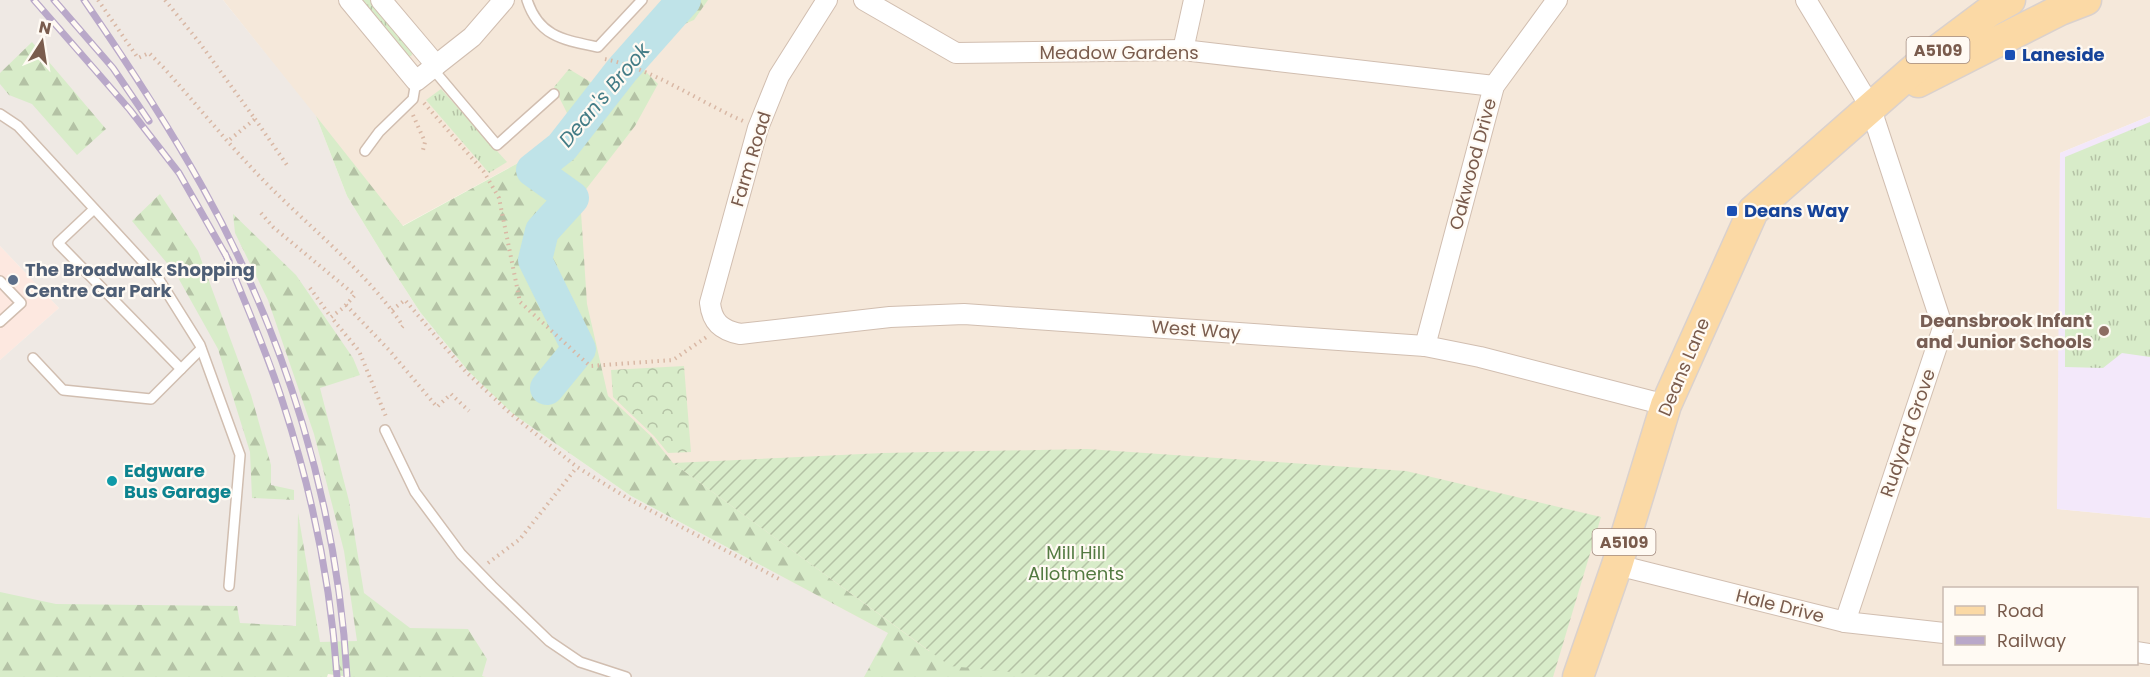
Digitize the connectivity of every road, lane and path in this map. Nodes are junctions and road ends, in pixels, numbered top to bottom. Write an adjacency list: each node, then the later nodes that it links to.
1 (98, 0): 25 (path)
2 (165, 0): 23 (path)
3 (349, 0): 19 (street)
4 (381, 0): 17 (street)
5 (504, 0): 17 (street)
6 (527, 0): 7 (lane)
7 (642, 0)
8 (827, 0): 24 (street, Farm Road)
9 (864, 0): 15 (street, Meadow Gardens)
10 (1194, 0): 15 (street)
11 (1557, 0): 18 (street, Oakwood Drive)
12 (1806, 0): 21 (street)
13 (2010, 0): 21 (main road, Deans Lane / A5109)
14 (2067, 3): 21 (main road, Deans Lane / A5109)
15 (1183, 50): 18 (street, Meadow Gardens)
16 (599, 57): 24 (path)
17 (434, 66): 19 (street); 20 (lane)
18 (1494, 87): 39 (street, Oakwood Drive)
19 (414, 90): 26 (lane); 27 (path); 37 (path)
20 (554, 94)
21 (1870, 106): 43 (main road, Deans Lane / A5109); 51 (street, Rudyard Grove)
22 (0, 114): 29 (lane)
23 (255, 119): 25 (path); 28 (path)
24 (758, 128): 37 (street, Farm Road)
25 (228, 141): 34 (path)
26 (365, 151)
27 (422, 154)
28 (289, 168)
29 (94, 209): 40 (lane); 42 (lane)
30 (261, 213): 33 (path)
31 (0, 281): 36 (lane)
32 (310, 288): 35 (path)
33 (346, 305): 35 (path); 44 (path)
34 (392, 310): 38 (path); 46 (path)
35 (331, 317): 45 (path)
36 (0, 322)
37 (721, 327): 39 (street, West Way)
38 (400, 329)
39 (1425, 346): 43 (street, West Way)
40 (201, 349): 42 (lane); 50 (lane)
41 (33, 358): 42 (lane)
42 (181, 369)
43 (1666, 405): 47 (main road, Deans Lane / A5109)
44 (469, 411)
45 (385, 430): 48 (lane)
46 (577, 467): 48 (path); 49 (path)
47 (1617, 565): 51 (street, Hale Drive); 54 (main road, Deans Lane / A5109)
48 (477, 571): 53 (lane)
49 (779, 579)
50 (229, 586)
51 (1845, 622): 52 (street, Hale Drive)
52 (1943, 633)
53 (626, 677)
54 (1578, 677)

